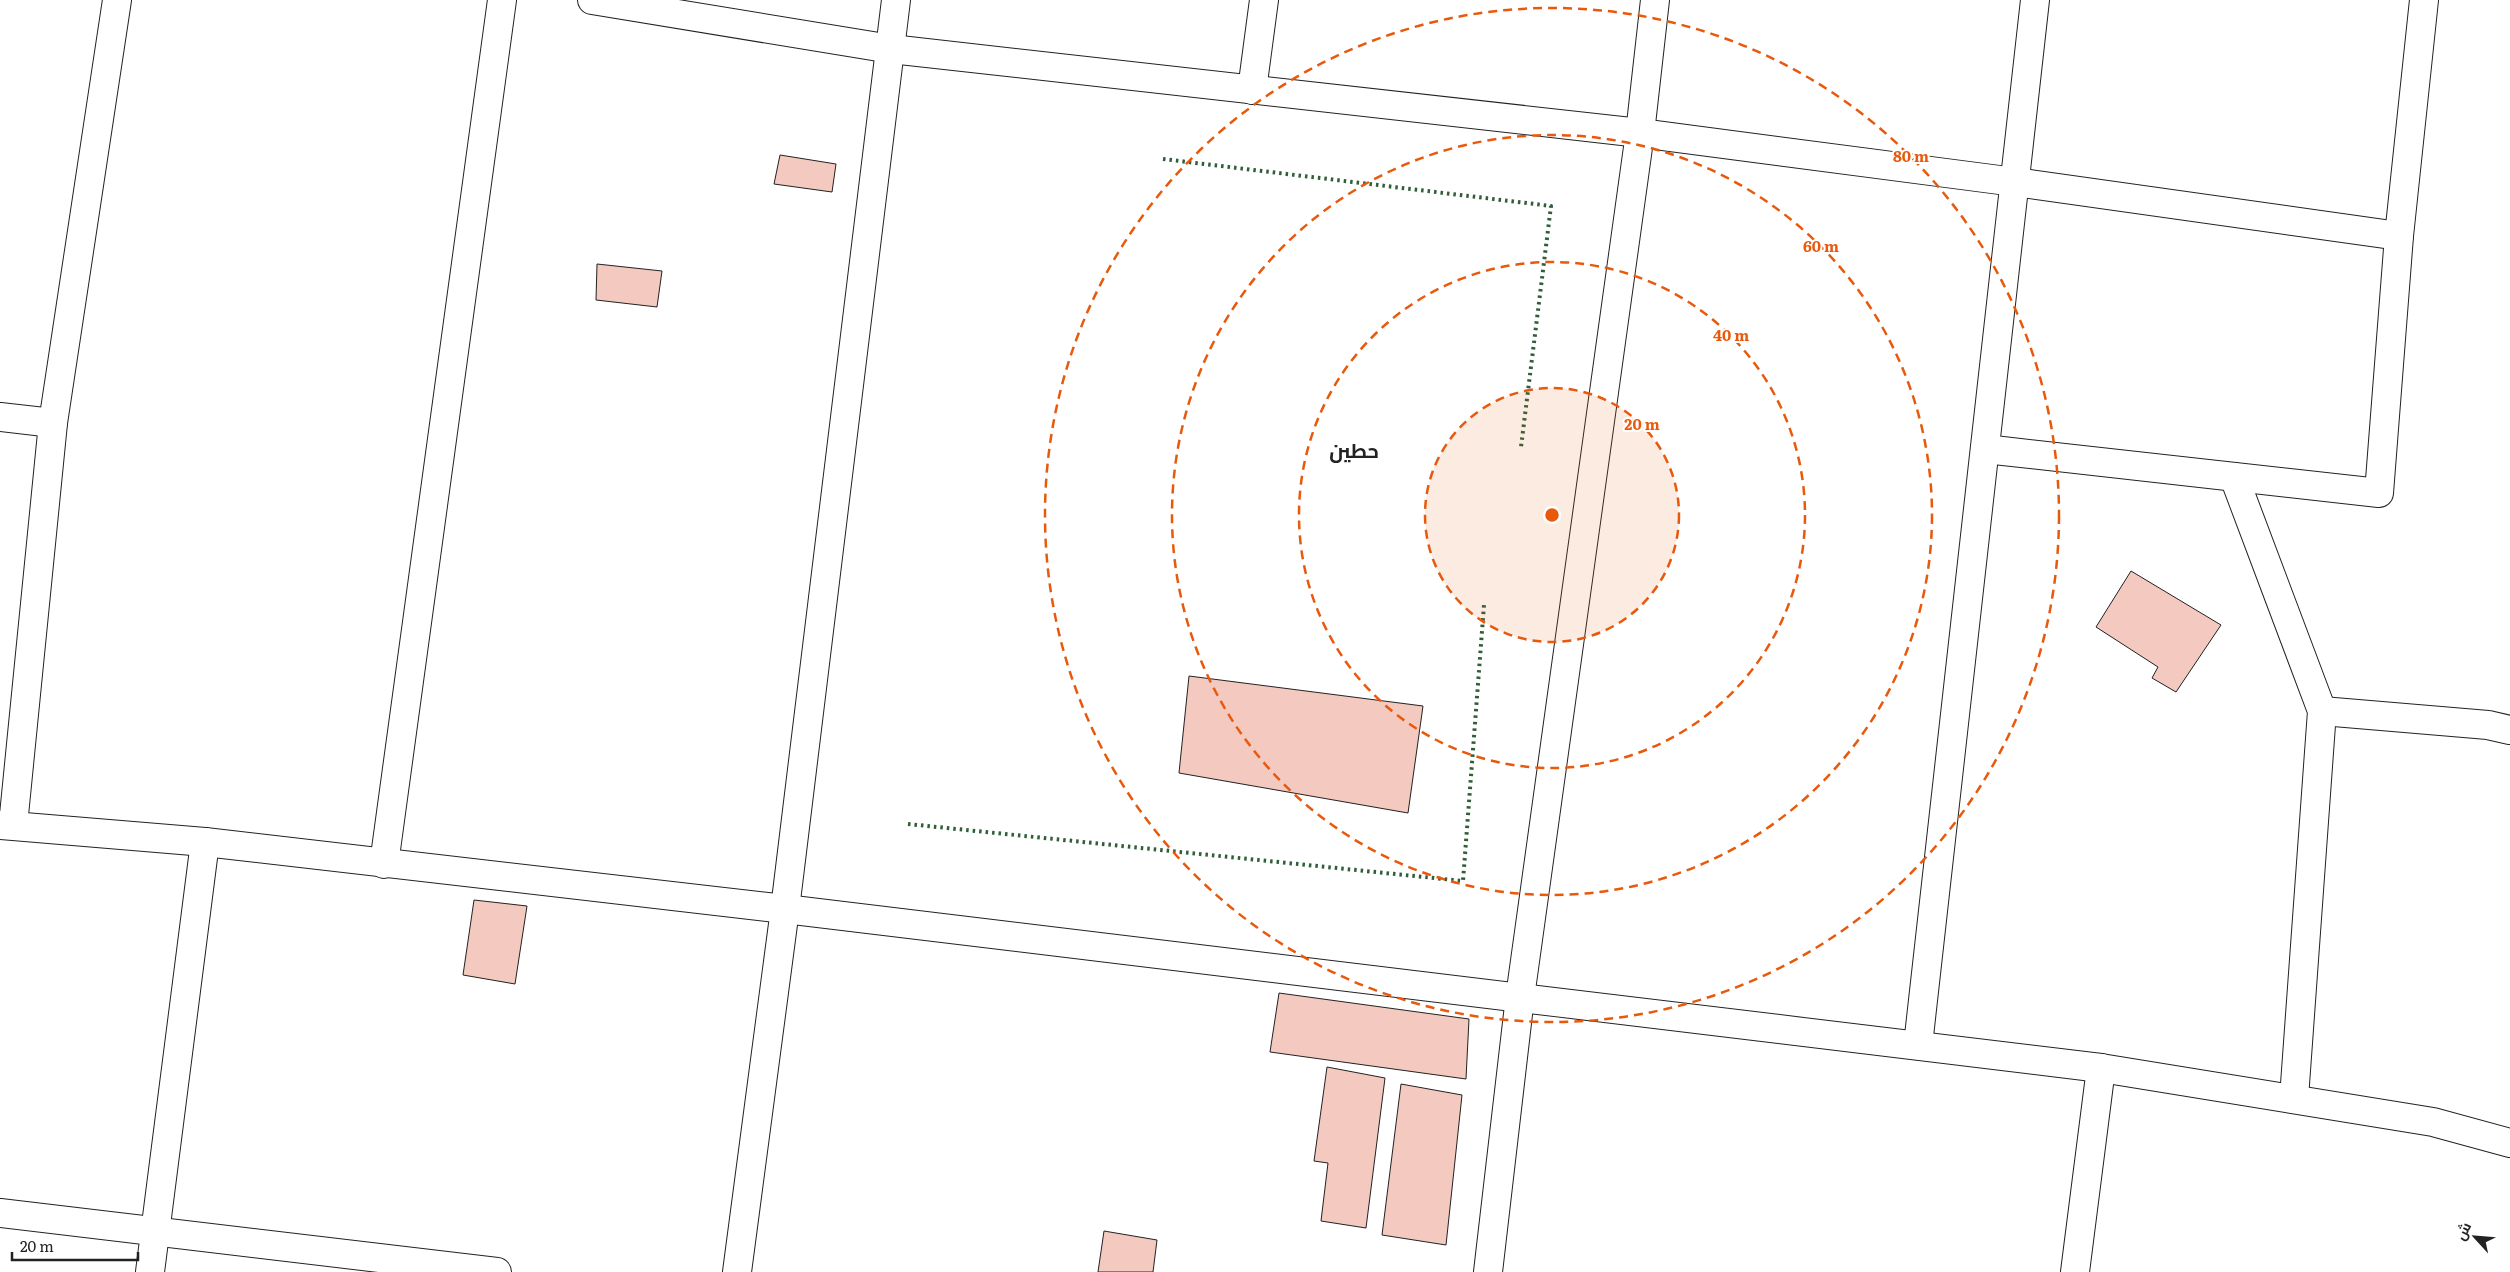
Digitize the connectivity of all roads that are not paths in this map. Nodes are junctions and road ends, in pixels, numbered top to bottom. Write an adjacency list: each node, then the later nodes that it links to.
1 (117, 0): 15 (street)
2 (502, 0): 22 (street)
3 (592, 0): 9 (street)
4 (896, 0): 9 (street)
5 (1264, 0): 10 (street)
6 (1655, 0): 11 (street)
7 (2036, 0): 12 (street)
8 (2424, 0): 13 (street)
9 (891, 49): 10 (street); 23 (street)
10 (1252, 90): 11 (street)
11 (1640, 133): 12 (street); 24 (street)
12 (2015, 182): 13 (street); 16 (street)
13 (2399, 236): 17 (street)
14 (0, 417): 15 (street)
15 (53, 423): 20 (street)
16 (1985, 449): 17 (street); 25 (street)
17 (2234, 477): 18 (street)
18 (2322, 711): 19 (street); 27 (street)
19 (2510, 730)
20 (6, 825): 21 (street)
21 (206, 842): 22 (street); 30 (street)
22 (384, 864): 23 (street)
23 (785, 909): 24 (street); 33 (street)
24 (1520, 997): 25 (street); 34 (street)
25 (1918, 1045): 26 (street)
26 (2101, 1068): 27 (street); 35 (street)
27 (2294, 1098): 28 (street)
28 (2510, 1143)
29 (0, 1212): 30 (street)
30 (155, 1232): 31 (street); 32 (street)
31 (150, 1272)
32 (497, 1272)
33 (737, 1272)
34 (1488, 1272)
35 (2075, 1272)

